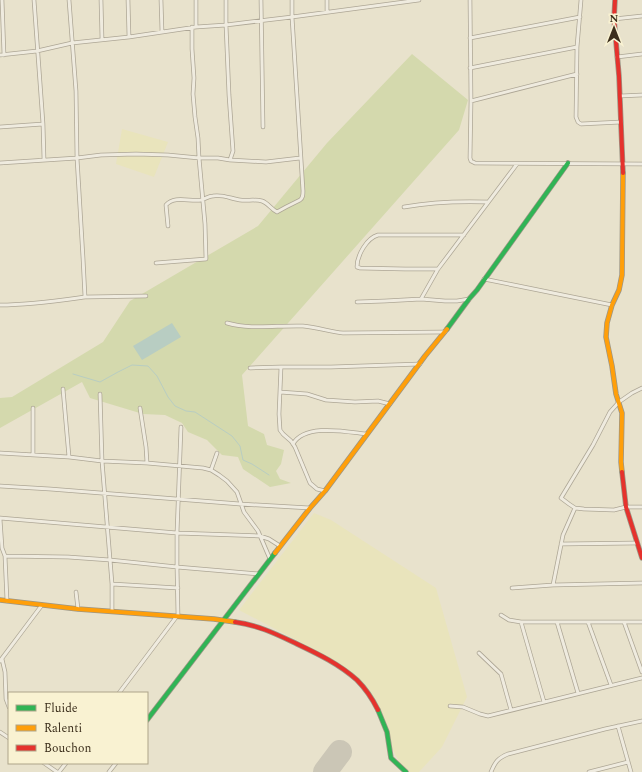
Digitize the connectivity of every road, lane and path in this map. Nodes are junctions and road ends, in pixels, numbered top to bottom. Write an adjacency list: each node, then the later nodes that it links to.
1 (2, 0): 33 (street)
2 (34, 0): 31 (street)
3 (69, 0): 29 (street)
4 (101, 0): 28 (street)
5 (128, 0): 26 (street)
6 (161, 0): 25 (street)
7 (196, 0): 24 (street)
8 (226, 0): 23 (street)
9 (262, 0): 22 (street)
10 (292, 0): 19 (street)
11 (327, 0): 17 (street)
12 (419, 0): 16 (street)
13 (470, 0): 27 (street)
14 (581, 0): 20 (street)
15 (615, 0): 21 (street)
16 (404, 1): 17 (street)
17 (327, 12): 19 (street)
18 (642, 16): 21 (street)
19 (292, 17): 22 (street); 46 (street)
20 (580, 17): 27 (street); 30 (street)
21 (614, 19): 34 (street)
22 (262, 20): 23 (street); 43 (street)
23 (226, 25): 24 (street); 48 (street)
24 (194, 27): 25 (street); 45 (street)
25 (162, 32): 26 (street)
26 (129, 37): 28 (street)
27 (470, 38): 35 (street)
28 (102, 39): 29 (street)
29 (72, 43): 31 (street); 44 (street)
30 (577, 47): 35 (street); 36 (street)
31 (37, 51): 33 (street); 41 (street)
32 (642, 54): 34 (street)
33 (2, 55)
34 (617, 57): 38 (street)
35 (470, 68): 39 (street)
36 (577, 74): 39 (street); 40 (street)
37 (642, 95): 38 (street)
38 (620, 96): 40 (street)
39 (471, 100): 52 (street)
40 (621, 122): 51 (street)
41 (44, 124): 42 (street); 47 (street)
42 (0, 127)
43 (263, 127)
44 (77, 158): 45 (street); 47 (street); 63 (street)
45 (199, 158): 48 (street); 54 (street)
46 (300, 158): 48 (street); 54 (street)
47 (44, 160): 49 (street)
48 (230, 160)
49 (0, 163)
50 (568, 163): 51 (street); 52 (street); 61 (street)
51 (623, 163): 53 (street); 68 (street)
52 (517, 164): 55 (street)
53 (642, 164)
54 (202, 200): 57 (street); 59 (street)
55 (488, 202): 56 (street); 58 (street)
56 (404, 207)
57 (168, 226)
58 (464, 235): 60 (street); 60 (street)
59 (156, 263)
60 (438, 269): 64 (street)
61 (484, 279): 65 (street); 68 (street)
62 (146, 296): 63 (street)
63 (85, 297): 67 (street)
64 (421, 299): 65 (street); 66 (street)
65 (468, 299): 70 (street)
66 (357, 302)
67 (0, 305)
68 (612, 305): 78 (street)
69 (226, 323): 70 (street)
70 (445, 332): 71 (street)
71 (420, 364): 72 (street); 79 (street)
72 (281, 367): 73 (street); 76 (street)
73 (250, 368)
74 (642, 388): 78 (street)
75 (63, 389): 88 (street)
76 (280, 392): 79 (street); 84 (street)
77 (100, 394): 89 (street)
78 (619, 402): 98 (street); 101 (street)
79 (390, 404): 83 (street)
80 (33, 408): 87 (street)
81 (140, 408): 90 (street)
82 (181, 428): 91 (street)
83 (367, 434): 84 (street); 94 (street)
84 (293, 444): 94 (street)
85 (217, 453): 92 (street)
86 (0, 454): 87 (street)
87 (33, 455): 88 (street)
88 (68, 457): 89 (street)
89 (102, 461): 90 (street); 95 (street)
90 (147, 463): 91 (street)
91 (180, 466): 92 (street); 96 (street)
92 (211, 470): 97 (street)
93 (0, 486): 95 (street)
94 (325, 491): 100 (street)
95 (104, 494): 96 (street); 103 (street)
96 (178, 499): 97 (street); 104 (street)
97 (240, 504): 100 (street); 105 (street)
98 (626, 507): 99 (street); 101 (street); 106 (street)
99 (642, 507)
100 (310, 508): 108 (street)
101 (575, 508): 107 (street)
102 (0, 518): 103 (street); 109 (street)
103 (108, 526): 104 (street); 112 (street)
104 (177, 533): 105 (street); 113 (street)
105 (260, 536): 108 (street); 111 (street)
106 (637, 543): 107 (street); 110 (street)
107 (561, 544): 117 (street)
108 (280, 546): 111 (street)
109 (5, 556): 112 (street); 122 (street)
110 (642, 558)
111 (270, 559): 114 (street)
112 (110, 560): 113 (street); 116 (street)
113 (177, 567): 114 (street); 118 (street)
114 (259, 574): 128 (street)
115 (642, 583): 117 (street)
116 (112, 584): 118 (street); 125 (street)
117 (553, 585): 119 (street)
118 (178, 588): 127 (street)
119 (512, 588)
120 (76, 592): 124 (street)
121 (0, 600): 122 (street)
122 (6, 601): 123 (street)
123 (42, 604): 124 (street); 135 (street)
124 (78, 609): 125 (street)
125 (112, 611): 127 (street)
126 (501, 615): 129 (street)
127 (178, 616): 128 (street); 139 (street)
128 (223, 620): 145 (street); 154 (street)
129 (521, 622): 130 (street); 141 (street)
130 (557, 622): 131 (street); 140 (street)
131 (588, 622): 132 (street); 138 (street)
132 (624, 622): 133 (street); 136 (street)
133 (642, 622)
134 (479, 653): 144 (street)
135 (1, 660): 142 (street)
136 (642, 672)
137 (642, 678): 138 (street)
138 (611, 685): 140 (street)
139 (120, 692)
140 (578, 693): 141 (street)
141 (544, 702): 144 (street)
142 (8, 704)
143 (450, 706): 144 (street)
144 (511, 710)
145 (148, 719)
146 (642, 721): 147 (street)
147 (618, 726): 148 (street); 155 (street)
148 (628, 762): 156 (street); 157 (street)
149 (46, 764): 152 (street)
150 (65, 764): 152 (street)
151 (115, 764): 153 (street)
152 (58, 772)
153 (109, 772)
154 (406, 772)
155 (491, 772)
156 (589, 772)
157 (631, 772)

